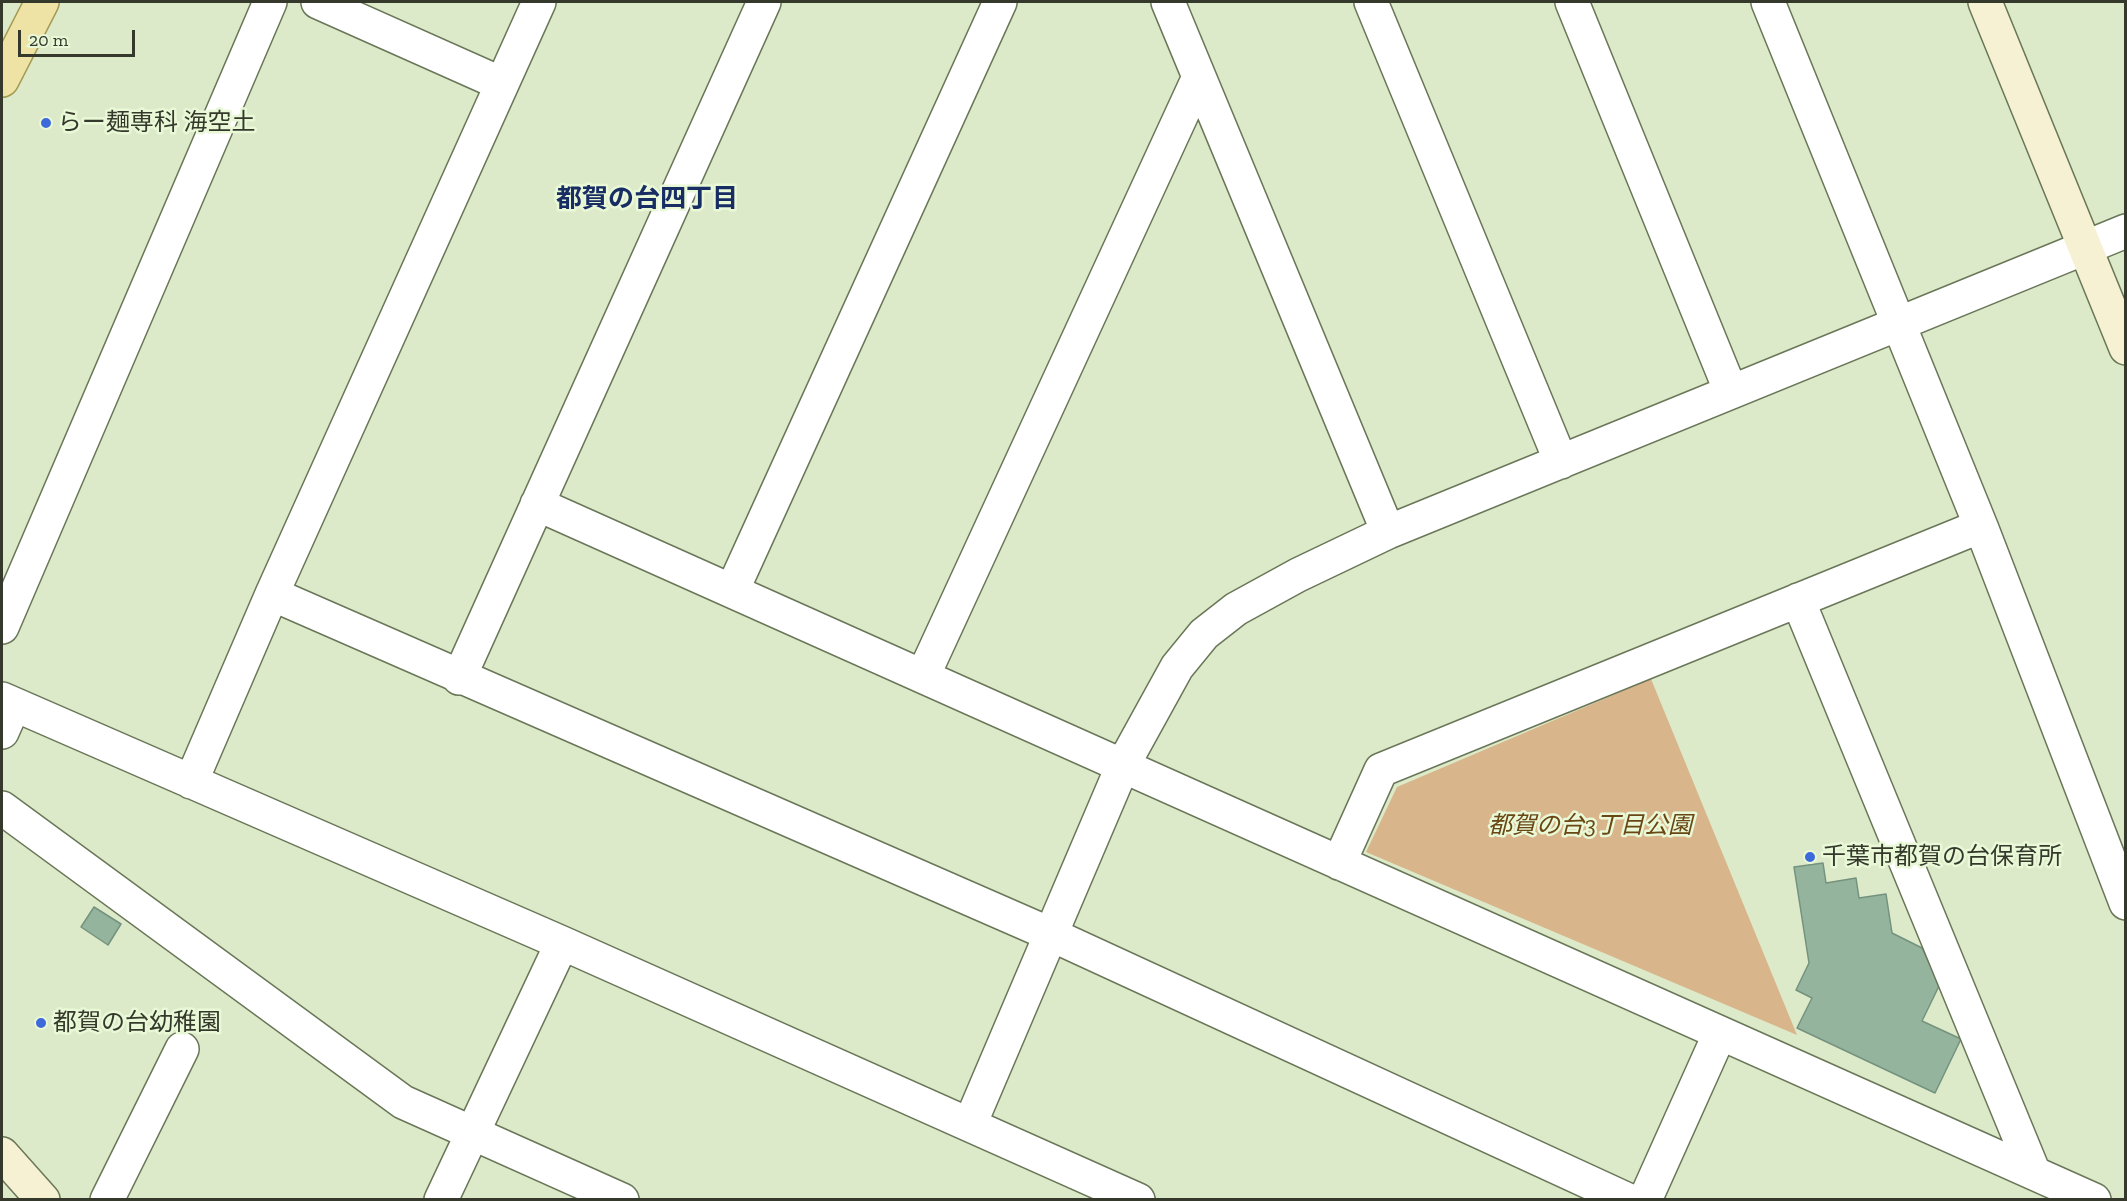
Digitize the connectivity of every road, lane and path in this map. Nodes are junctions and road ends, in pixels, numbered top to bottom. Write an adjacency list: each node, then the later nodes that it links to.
1 (42, 2): 13 (main road)
2 (270, 2): 27 (street)
3 (318, 2): 14 (street)
4 (539, 2): 14 (street)
5 (764, 2): 21 (street)
6 (1000, 2): 24 (street)
7 (1168, 2): 12 (street)
8 (1371, 2): 20 (street)
9 (1572, 2): 19 (street)
10 (1768, 2): 17 (street)
11 (1985, 2): 16 (street)
12 (1199, 77): 23 (street); 28 (street)
13 (2, 80)
14 (502, 84): 25 (street)
15 (2126, 231): 16 (street)
16 (2085, 248): 17 (street); 18 (street)
17 (1899, 323): 19 (street); 22 (street)
18 (2126, 348)
19 (1731, 392): 20 (street)
20 (1561, 462): 23 (street)
21 (537, 504): 24 (street); 29 (street)
22 (1982, 529): 26 (street); 35 (street)
23 (1388, 532): 31 (street)
24 (732, 591): 28 (street)
25 (272, 594): 29 (street); 32 (street)
26 (1798, 600): 34 (street); 43 (street)
27 (2, 627)
28 (922, 676): 31 (street)
29 (459, 678): 36 (street)
30 (6, 712): 32 (street)
31 (1123, 765): 34 (street); 36 (street)
32 (191, 782): 37 (street)
33 (2, 808): 41 (street)
34 (1339, 863): 38 (street)
35 (2126, 903)
36 (1050, 934): 40 (street); 49 (street)
37 (562, 943): 40 (street); 41 (street)
38 (1720, 1033): 43 (street); 50 (street)
39 (182, 1049): 45 (street)
40 (970, 1124): 48 (street)
41 (471, 1132): 46 (street); 47 (street)
42 (2, 1154): 44 (street)
43 (2034, 1173): 51 (street)
44 (43, 1200)
45 (107, 1200)
46 (441, 1200)
47 (622, 1200)
48 (1138, 1200)
49 (1628, 1200)
50 (1644, 1200)
51 (2094, 1200)

